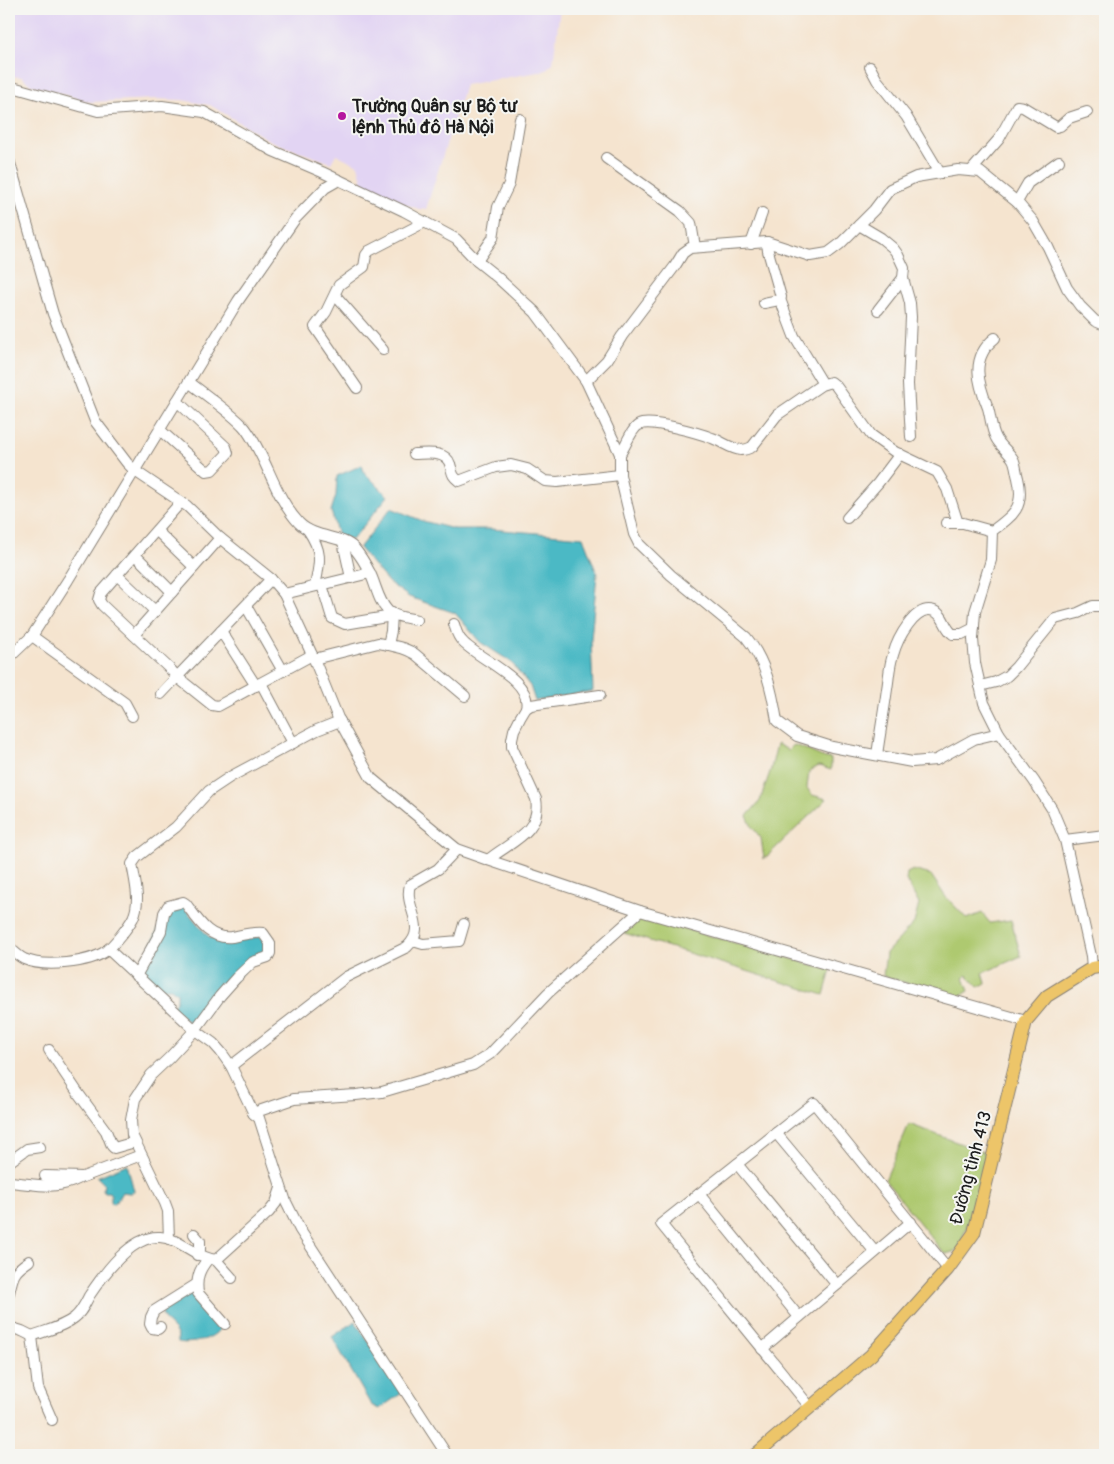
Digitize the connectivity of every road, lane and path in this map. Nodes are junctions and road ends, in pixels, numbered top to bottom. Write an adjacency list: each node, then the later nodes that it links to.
1 (870, 67): 9 (street)
2 (9, 86): 10 (street)
3 (1087, 112): 8 (street)
4 (520, 118): 18 (street)
5 (606, 158): 17 (street)
6 (9, 160): 37 (street)
7 (1059, 161): 11 (street)
8 (971, 171): 9 (street); 11 (street)
9 (940, 173): 14 (street)
10 (339, 180): 13 (street); 28 (street)
11 (1017, 202): 24 (street)
12 (762, 213): 16 (street)
13 (425, 222): 18 (street); 20 (street)
14 (859, 225): 15 (street); 19 (street)
15 (767, 242): 16 (street); 21 (street)
16 (751, 244): 17 (street)
17 (695, 247): 27 (street)
18 (477, 261): 27 (street)
19 (903, 278): 23 (street); 33 (street)
20 (335, 295): 26 (street); 30 (street)
21 (780, 298): 22 (street); 29 (street)
22 (764, 303)
23 (878, 310)
24 (1105, 325)
25 (995, 338): 45 (street)
26 (383, 350)
27 (586, 381): 35 (street)
28 (189, 382): 31 (street); 43 (street)
29 (823, 384): 35 (street); 36 (street)
30 (357, 388)
31 (178, 401): 32 (street); 32 (street)
32 (160, 430): 37 (street)
33 (911, 437)
34 (414, 454): 38 (street)
35 (620, 454): 38 (street)
36 (900, 454): 40 (street); 42 (street)
37 (135, 471): 39 (street); 66 (street)
38 (620, 475): 82 (street)
39 (181, 502): 44 (street); 46 (street)
40 (847, 518)
41 (946, 522): 42 (street)
42 (958, 523): 45 (street)
43 (307, 530): 47 (street); 54 (street)
44 (157, 531): 48 (street); 49 (street)
45 (992, 531): 63 (street)
46 (220, 538): 49 (street); 53 (street)
47 (343, 542): 50 (street); 52 (street)
48 (135, 555): 51 (street); 55 (street)
49 (194, 567): 55 (street)
50 (370, 573): 52 (street); 60 (street)
51 (117, 575): 59 (street); 65 (street)
52 (351, 578): 54 (street)
53 (271, 579): 56 (street); 57 (street)
54 (318, 586): 56 (street); 60 (street)
55 (172, 592): 59 (street)
56 (284, 594): 69 (street)
57 (246, 606): 64 (street); 70 (street)
58 (1105, 606): 73 (street)
59 (155, 612): 65 (street)
60 (392, 614): 61 (street); 67 (street)
61 (417, 620)
62 (454, 624): 77 (street)
63 (974, 628): 73 (street); 82 (street)
64 (221, 632): 71 (street); 72 (street)
65 (134, 635): 71 (street)
66 (32, 636): 68 (street); 78 (street)
67 (388, 645): 69 (street); 76 (street)
68 (13, 654)
69 (313, 657): 70 (street); 79 (street)
70 (283, 671): 72 (street)
71 (177, 677): 72 (street); 74 (street)
72 (258, 684): 81 (street)
73 (980, 686): 80 (street)
74 (161, 694)
75 (600, 695): 77 (street)
76 (465, 696)
77 (526, 708): 86 (street)
78 (132, 716)
79 (340, 721): 81 (street); 85 (street)
80 (999, 732): 82 (street); 84 (street)
81 (293, 743): 91 (street)
82 (877, 755)
83 (1105, 835): 84 (street)
84 (1065, 840): 93 (street)
85 (457, 849): 86 (street); 89 (street)
86 (488, 860): 87 (street)
87 (640, 911): 95 (street); 99 (street)
88 (464, 924): 89 (street)
89 (413, 941): 98 (street)
90 (9, 946): 91 (street)
91 (108, 949): 94 (street)
92 (1105, 966): 93 (main road, Đường tỉnh 413)
93 (1092, 968): 95 (main road, Đường tỉnh 413)
94 (136, 976): 96 (street); 96 (street)
95 (1026, 1021): 118 (main road, Đường tỉnh 413)
96 (195, 1030): 98 (street); 101 (street)
97 (49, 1050): 101 (street)
98 (230, 1066): 99 (street)
99 (253, 1113): 109 (street)
100 (776, 1133): 105 (street); 111 (street); 114 (street)
101 (135, 1142): 103 (street)
102 (40, 1147): 104 (street)
103 (141, 1155): 107 (street); 113 (street)
104 (9, 1162)
105 (737, 1164): 110 (street); 121 (street)
106 (45, 1176): 107 (street)
107 (83, 1177): 108 (street)
108 (10, 1182)
109 (281, 1186): 116 (street); 131 (street)
110 (699, 1194): 123 (street); 128 (street)
111 (910, 1222): 114 (street); 118 (street)
112 (194, 1234): 115 (street)
113 (169, 1239): 115 (street); 127 (street)
114 (875, 1252): 121 (street)
115 (197, 1255): 116 (street)
116 (212, 1260): 119 (street); 120 (street)
117 (29, 1261): 122 (street)
118 (948, 1269): 129 (main road, Đường tỉnh 413)
119 (232, 1278)
120 (197, 1284): 124 (street); 125 (street)
121 (837, 1285): 123 (street)
122 (9, 1293)
123 (799, 1318): 128 (street)
124 (225, 1324)
125 (160, 1327)
126 (9, 1328): 127 (street)
127 (32, 1336): 130 (street)
128 (762, 1349): 129 (street)
129 (810, 1407): 132 (main road, Đường tỉnh 413)
130 (52, 1420)
131 (447, 1455)
132 (755, 1455)

